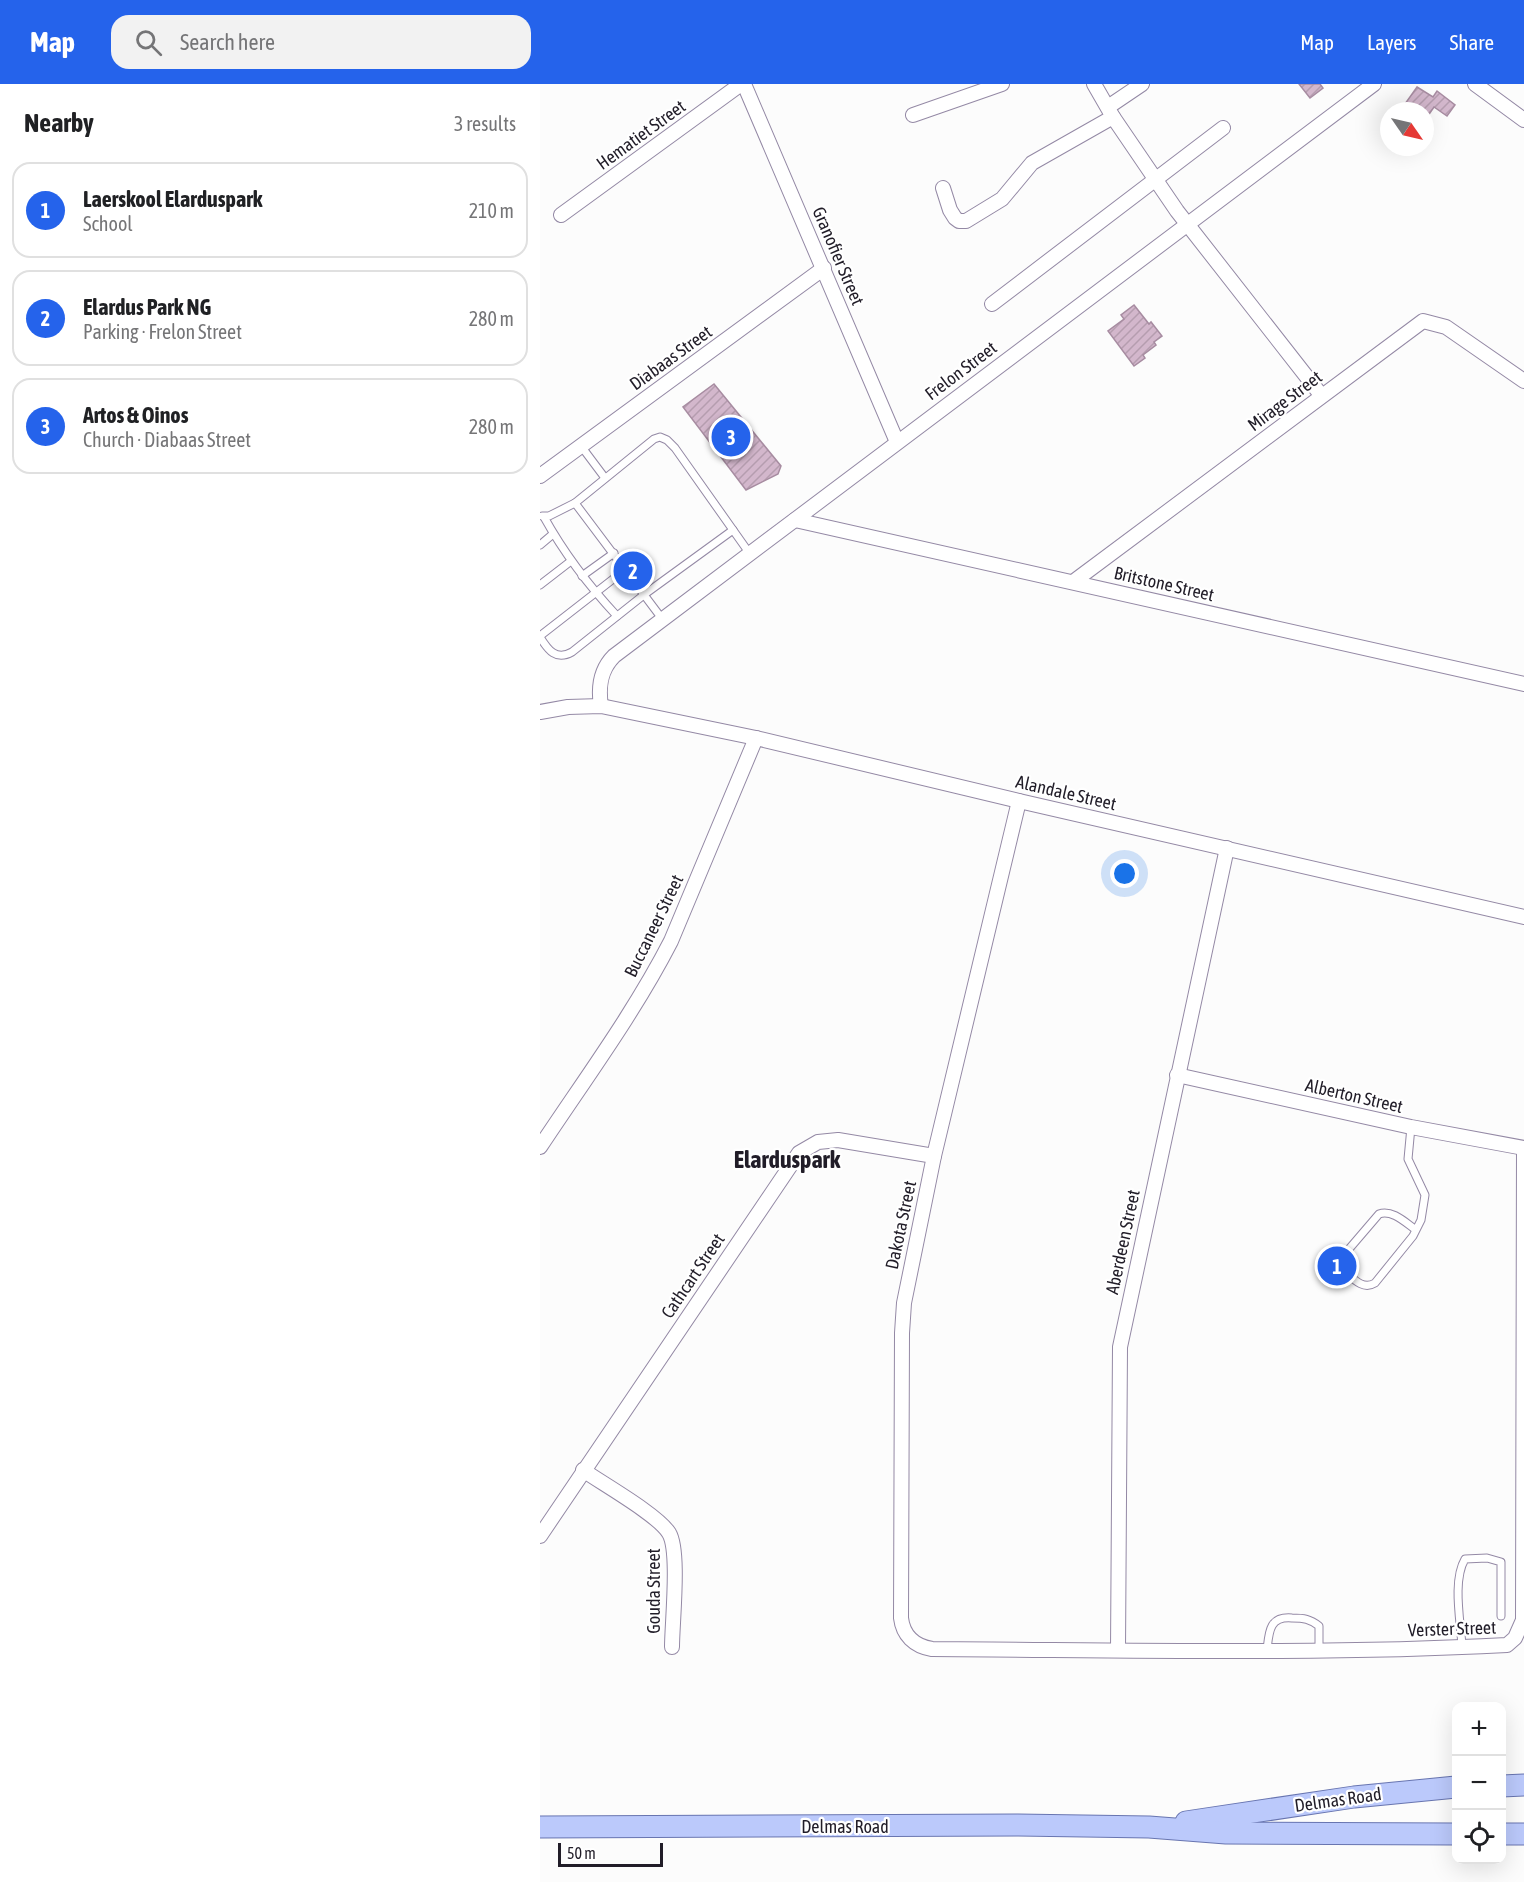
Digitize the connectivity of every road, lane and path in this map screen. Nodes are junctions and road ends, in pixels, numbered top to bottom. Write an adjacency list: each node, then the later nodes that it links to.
1 (743, 84): 13 (street, Hematiet Street); 15 (street, Granofier Street)
2 (1002, 84): 8 (street)
3 (1094, 84): 7 (street)
4 (1142, 84): 7 (street)
5 (1374, 84): 14 (street, Frelon Street)
6 (1475, 84): 9 (street)
7 (1111, 112): 11 (street); 12 (street)
8 (913, 116)
9 (1524, 120)
10 (1223, 128): 11 (street)
11 (1155, 180): 14 (street); 16 (street)
12 (943, 188)
13 (561, 214)
14 (1187, 224): 18 (street); 19 (street, Frelon Street)
15 (824, 268): 19 (street, Granofier Street); 20 (street, Diabaas Street)
16 (992, 303)
17 (1524, 381): 18 (street, Mirage Street)
18 (1321, 395): 34 (street, Mirage Street)
19 (897, 442): 25 (street, Frelon Street)
20 (581, 446): 21 (street, Diabaas Street); 22 (lane)
21 (540, 476)
22 (605, 478): 23 (lane); 26 (lane)
23 (575, 503): 24 (lane); 29 (lane)
24 (542, 516): 27 (lane)
25 (795, 520): 30 (street, Frelon Street); 34 (street, Britstone Street)
26 (733, 530): 30 (lane); 37 (lane)
27 (553, 534): 28 (lane); 31 (lane)
28 (540, 545)
29 (614, 553): 32 (lane); 33 (lane)
30 (750, 554): 39 (street, Frelon Street)
31 (572, 561): 33 (lane); 35 (lane)
32 (626, 569): 36 (lane); 37 (lane)
33 (582, 576): 36 (lane)
34 (1073, 582): 41 (street, Britstone Street)
35 (540, 585)
36 (595, 593): 38 (lane); 40 (lane)
37 (645, 594): 38 (lane); 39 (lane)
38 (617, 616): 40 (lane)
39 (663, 620): 42 (street, Frelon Street)
40 (540, 636)
41 (1524, 684)
42 (601, 706): 43 (street, Alandale Street); 44 (street, Alandale Street)
43 (540, 712)
44 (756, 738): 45 (street, Alandale Street); 50 (street, Buccaneer Street)
45 (1018, 801): 46 (street, Alandale Street); 52 (street, Dakota Street)
46 (1227, 848): 47 (street, Alandale Street); 48 (street, Aberdeen Street)
47 (1524, 917)
48 (1177, 1075): 49 (street, Alberton Street); 60 (street, Aberdeen Street)
49 (1411, 1127): 51 (street, Alberton Street); 53 (lane)
50 (540, 1147)
51 (1524, 1148): 58 (street, Verster Street)
52 (934, 1156): 54 (street, Cathcart Street); 59 (street, Dakota Street)
53 (1416, 1230): 53 (lane)
54 (583, 1470): 55 (street, Cathcart Street); 57 (street, Gouda Street)
55 (540, 1536)
56 (1501, 1616): 58 (lane)
57 (672, 1647)
58 (1462, 1647): 62 (street, Verster Street)
59 (932, 1649): 60 (street, Verster Street)
60 (1118, 1650): 61 (street, Verster Street)
61 (1267, 1650): 62 (street, Verster Street); 62 (lane)
62 (1319, 1650)
63 (1524, 1785): 64 (main road)
64 (1506, 1786)
65 (1452, 1787): 67 (main road, Delmas Road)
66 (540, 1827): 67 (main road, Delmas Road)
67 (1149, 1827): 68 (main road, Delmas Road)
68 (1452, 1834)
69 (1506, 1834): 70 (main road)
70 (1524, 1834)

